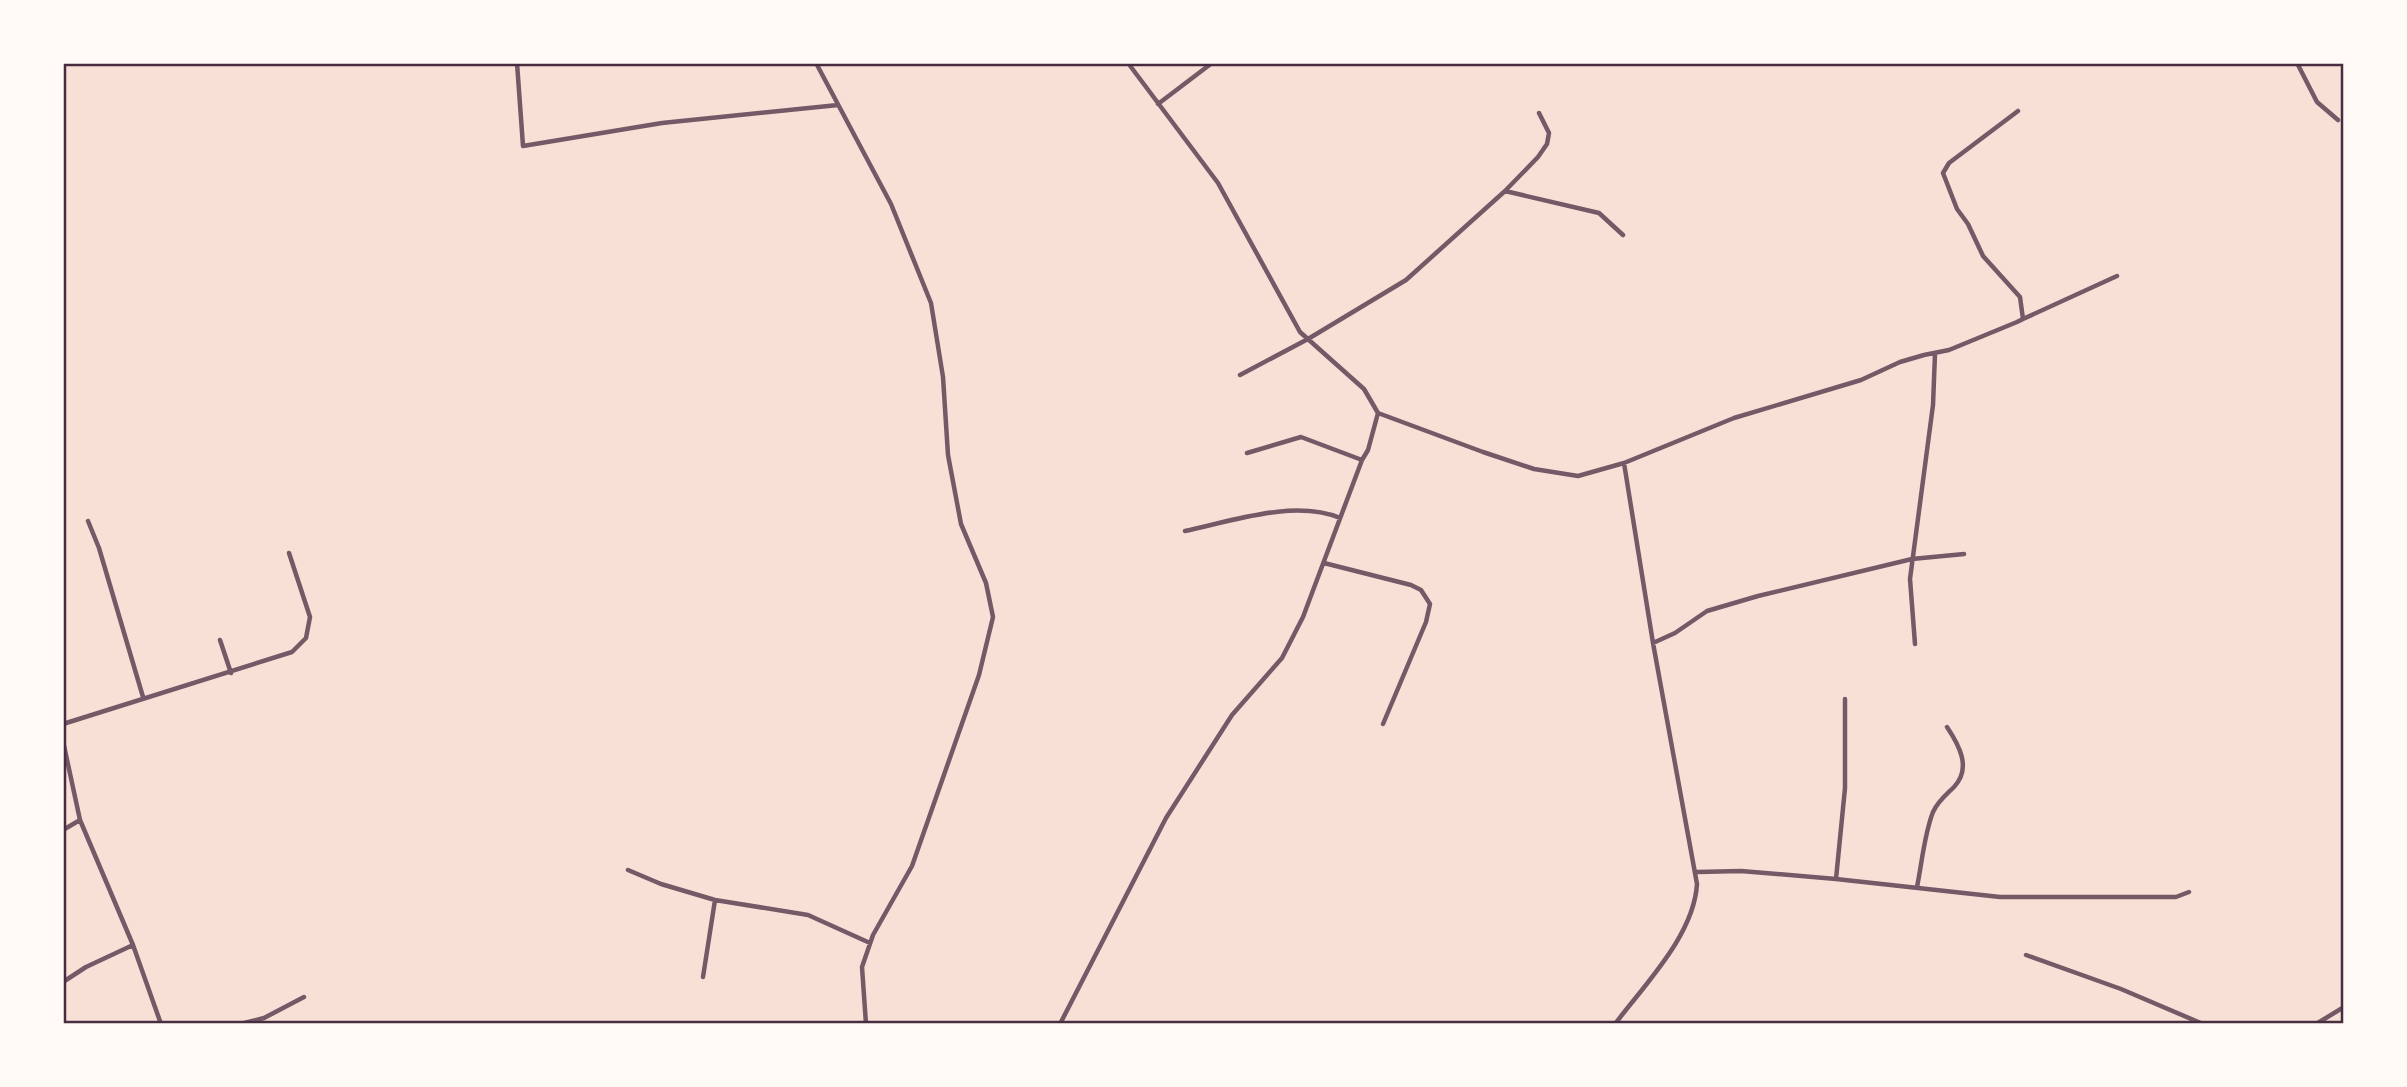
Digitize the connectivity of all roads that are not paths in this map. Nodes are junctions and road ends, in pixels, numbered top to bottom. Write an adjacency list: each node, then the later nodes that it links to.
1 (517, 63): 7 (street)
2 (816, 63): 7 (street)
3 (1128, 63): 6 (street)
4 (1212, 63): 6 (street)
5 (2297, 63): 10 (street)
6 (1158, 104): 15 (street)
7 (838, 105): 47 (street)
8 (2018, 111): 14 (street)
9 (1539, 113): 11 (street)
10 (2338, 120)
11 (1505, 191): 12 (street); 15 (street)
12 (1623, 235)
13 (2117, 276): 14 (street)
14 (2023, 319): 16 (street)
15 (1308, 339): 17 (street); 18 (street)
16 (1935, 354): 21 (street); 27 (street)
17 (1240, 375)
18 (1378, 413): 20 (street); 21 (street)
19 (1247, 453): 20 (street)
20 (1362, 460): 22 (street)
21 (1624, 463): 30 (street)
22 (1340, 519): 24 (street); 28 (street)
23 (88, 521): 33 (street)
24 (1185, 531)
25 (289, 553): 32 (street)
26 (1964, 554): 27 (street)
27 (1912, 559): 30 (street); 31 (street)
28 (1324, 563): 35 (street); 57 (street)
29 (220, 640): 32 (street)
30 (1653, 643): 42 (street)
31 (1915, 644)
32 (231, 673): 33 (street)
33 (143, 697): 36 (street)
34 (1845, 699): 43 (street)
35 (1383, 723)
36 (63, 724)
37 (1947, 727): 44 (street)
38 (63, 741): 39 (street)
39 (80, 820): 40 (street); 48 (street)
40 (63, 830)
41 (628, 870): 46 (street)
42 (1697, 872): 43 (street); 58 (street)
43 (1836, 879): 44 (street)
44 (1917, 887): 45 (street)
45 (2189, 892)
46 (715, 900): 47 (street); 50 (street)
47 (870, 943): 56 (street)
48 (133, 945): 51 (street); 54 (street)
49 (2026, 955): 59 (street)
50 (703, 977)
51 (63, 982)
52 (304, 997): 55 (street)
53 (2344, 1007): 60 (street)
54 (161, 1024)
55 (240, 1024)
56 (866, 1024)
57 (1060, 1024)
58 (1615, 1024)
59 (2203, 1024)
60 (2316, 1024)

